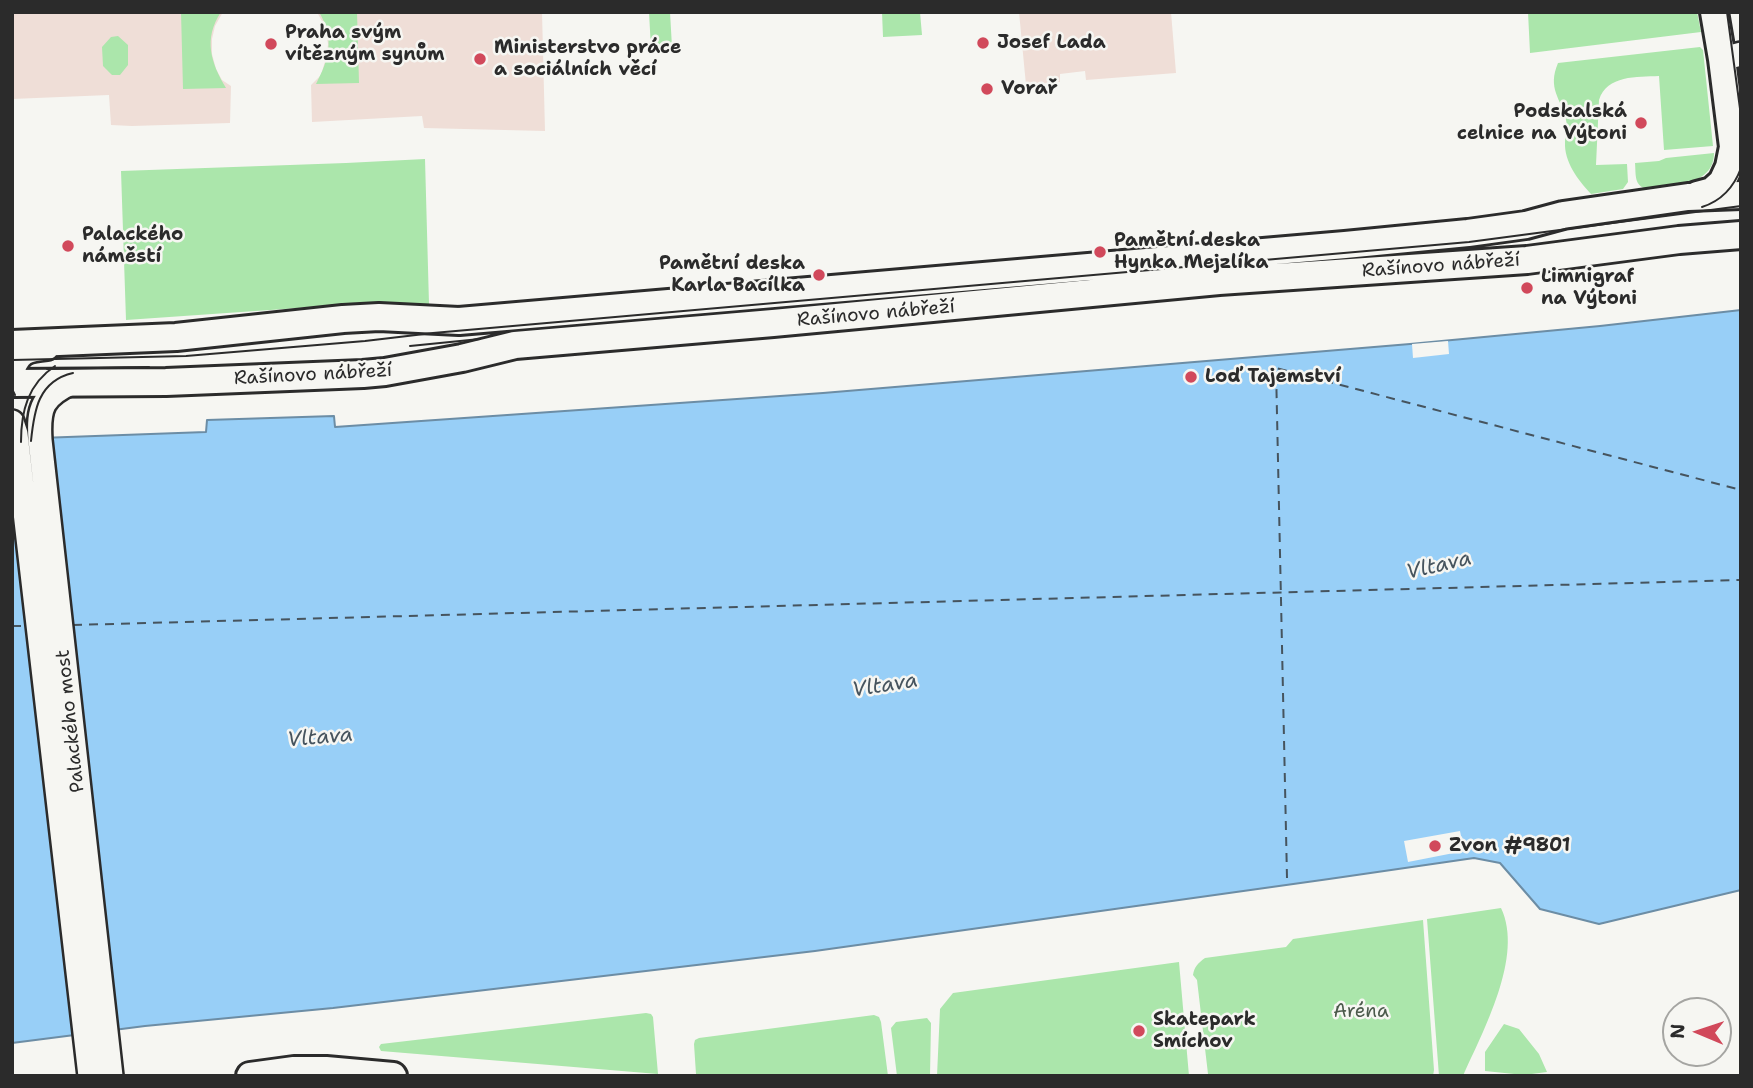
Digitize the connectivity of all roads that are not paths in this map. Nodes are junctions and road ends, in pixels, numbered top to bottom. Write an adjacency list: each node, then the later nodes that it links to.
1 (1714, 12): 2 (main road)
2 (1731, 57): 3 (main road)
3 (1737, 158): 5 (main road)
4 (1741, 195): 5 (main road, Rašínovo nábřeží)
5 (1688, 197): 9 (main road, Rašínovo nábřeží)
6 (1741, 213): 8 (main road)
7 (1741, 235): 8 (main road, Rašínovo nábřeží)
8 (1679, 240): 12 (main road, Rašínovo nábřeží)
9 (176, 337): 10 (main road, Rašínovo nábřeží); 11 (street, Rašínovo nábřeží)
10 (12, 344)
11 (12, 373)
12 (73, 382): 13 (main road, Rašínovo nábřeží); 16 (street, Palackého most)
13 (12, 383)
14 (12, 422): 15 (street, Palackého most)
15 (90, 1076)
16 (111, 1076)
17 (250, 1076): 18 (main road)
18 (393, 1076)

